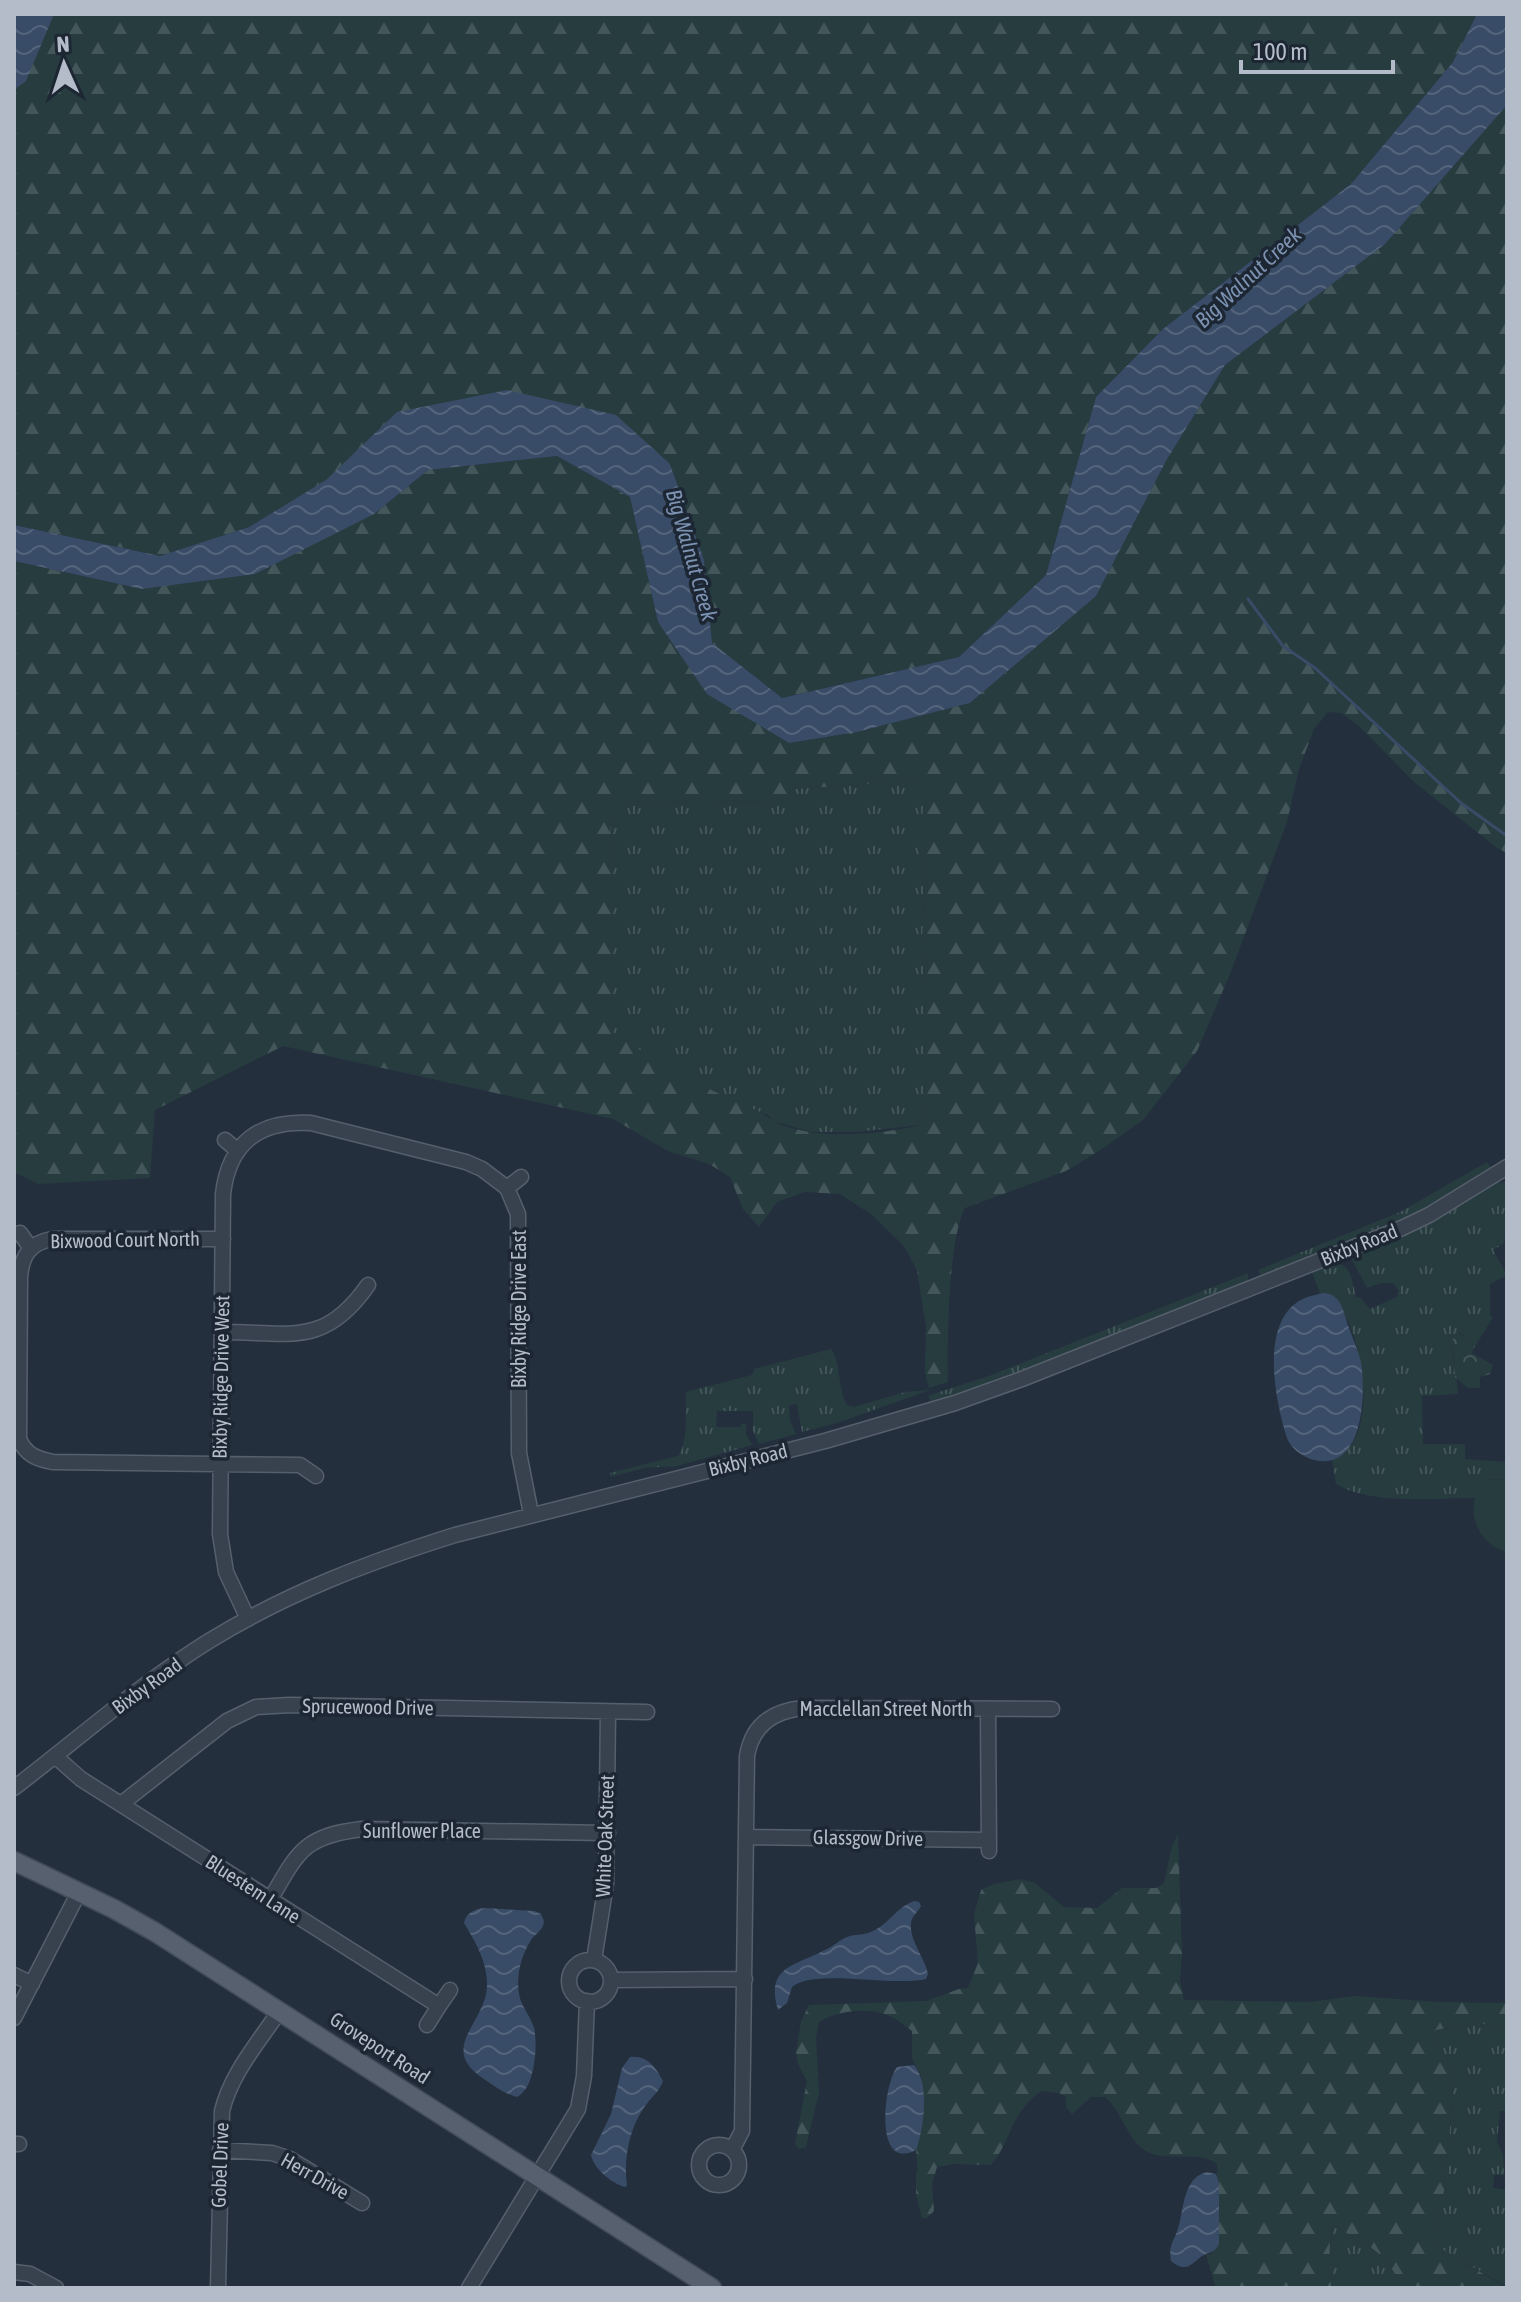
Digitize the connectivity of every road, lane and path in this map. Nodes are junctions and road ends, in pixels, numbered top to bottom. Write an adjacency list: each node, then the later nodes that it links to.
1 (225, 1140): 2 (street)
2 (238, 1151): 5 (street, Bixby Ridge Drive West); 7 (street, Bixby Ridge Drive West)
3 (1507, 1167): 13 (street, Bixby Road)
4 (521, 1177): 5 (street)
5 (507, 1188): 13 (street, Bixby Ridge Drive East)
6 (20, 1233): 8 (street)
7 (223, 1239): 8 (street, Bixwood Court North); 10 (street, Bixby Ridge Drive West)
8 (30, 1247): 11 (street)
9 (368, 1285): 10 (street)
10 (222, 1332): 11 (street, Bixby Ridge Drive West)
11 (220, 1463): 12 (street); 14 (street, Bixby Ridge Drive West)
12 (316, 1476)
13 (531, 1514): 14 (street, Bixby Road)
14 (248, 1619): 19 (street, Bixby Road)
15 (1052, 1709): 16 (street, Macclellan Street North)
16 (988, 1710): 23 (street, Macclellan Street North); 23 (street, Glassgow Drive)
17 (608, 1712): 18 (street, Sprucewood Drive); 21 (street, Sprucewood Drive); 22 (street, White Oak Street)
18 (647, 1712)
19 (55, 1756): 20 (street, Bixby Road); 21 (street, Bluestem Lane)
20 (14, 1788)
21 (121, 1804): 26 (street, Bluestem Lane)
22 (608, 1833): 26 (street, Sunflower Place); 27 (street, White Oak Street)
23 (746, 1837): 29 (street)
24 (14, 1861): 25 (main road, Groveport Road)
25 (79, 1892): 31 (street); 35 (main road, Groveport Road)
26 (270, 1900): 34 (street, Bluestem Lane)
27 (594, 1960): 30 (street); 33 (street)
28 (14, 1975): 31 (street)
29 (745, 1979): 30 (street); 39 (street)
30 (611, 1980): 33 (street)
31 (32, 1984): 36 (street)
32 (450, 1990): 34 (street)
33 (587, 2001): 40 (street)
34 (439, 2006): 37 (street)
35 (280, 2010): 38 (street, Gobel Drive); 40 (main road, Groveport Road)
36 (14, 2018)
37 (427, 2025)
38 (220, 2150): 41 (street, Herr Drive); 45 (street, Gobel Drive)
39 (732, 2150)
40 (537, 2174): 43 (street); 46 (main road, Groveport Road)
41 (362, 2203)
42 (14, 2272): 44 (street)
43 (477, 2285)
44 (56, 2288)
45 (218, 2288)
46 (712, 2288)

